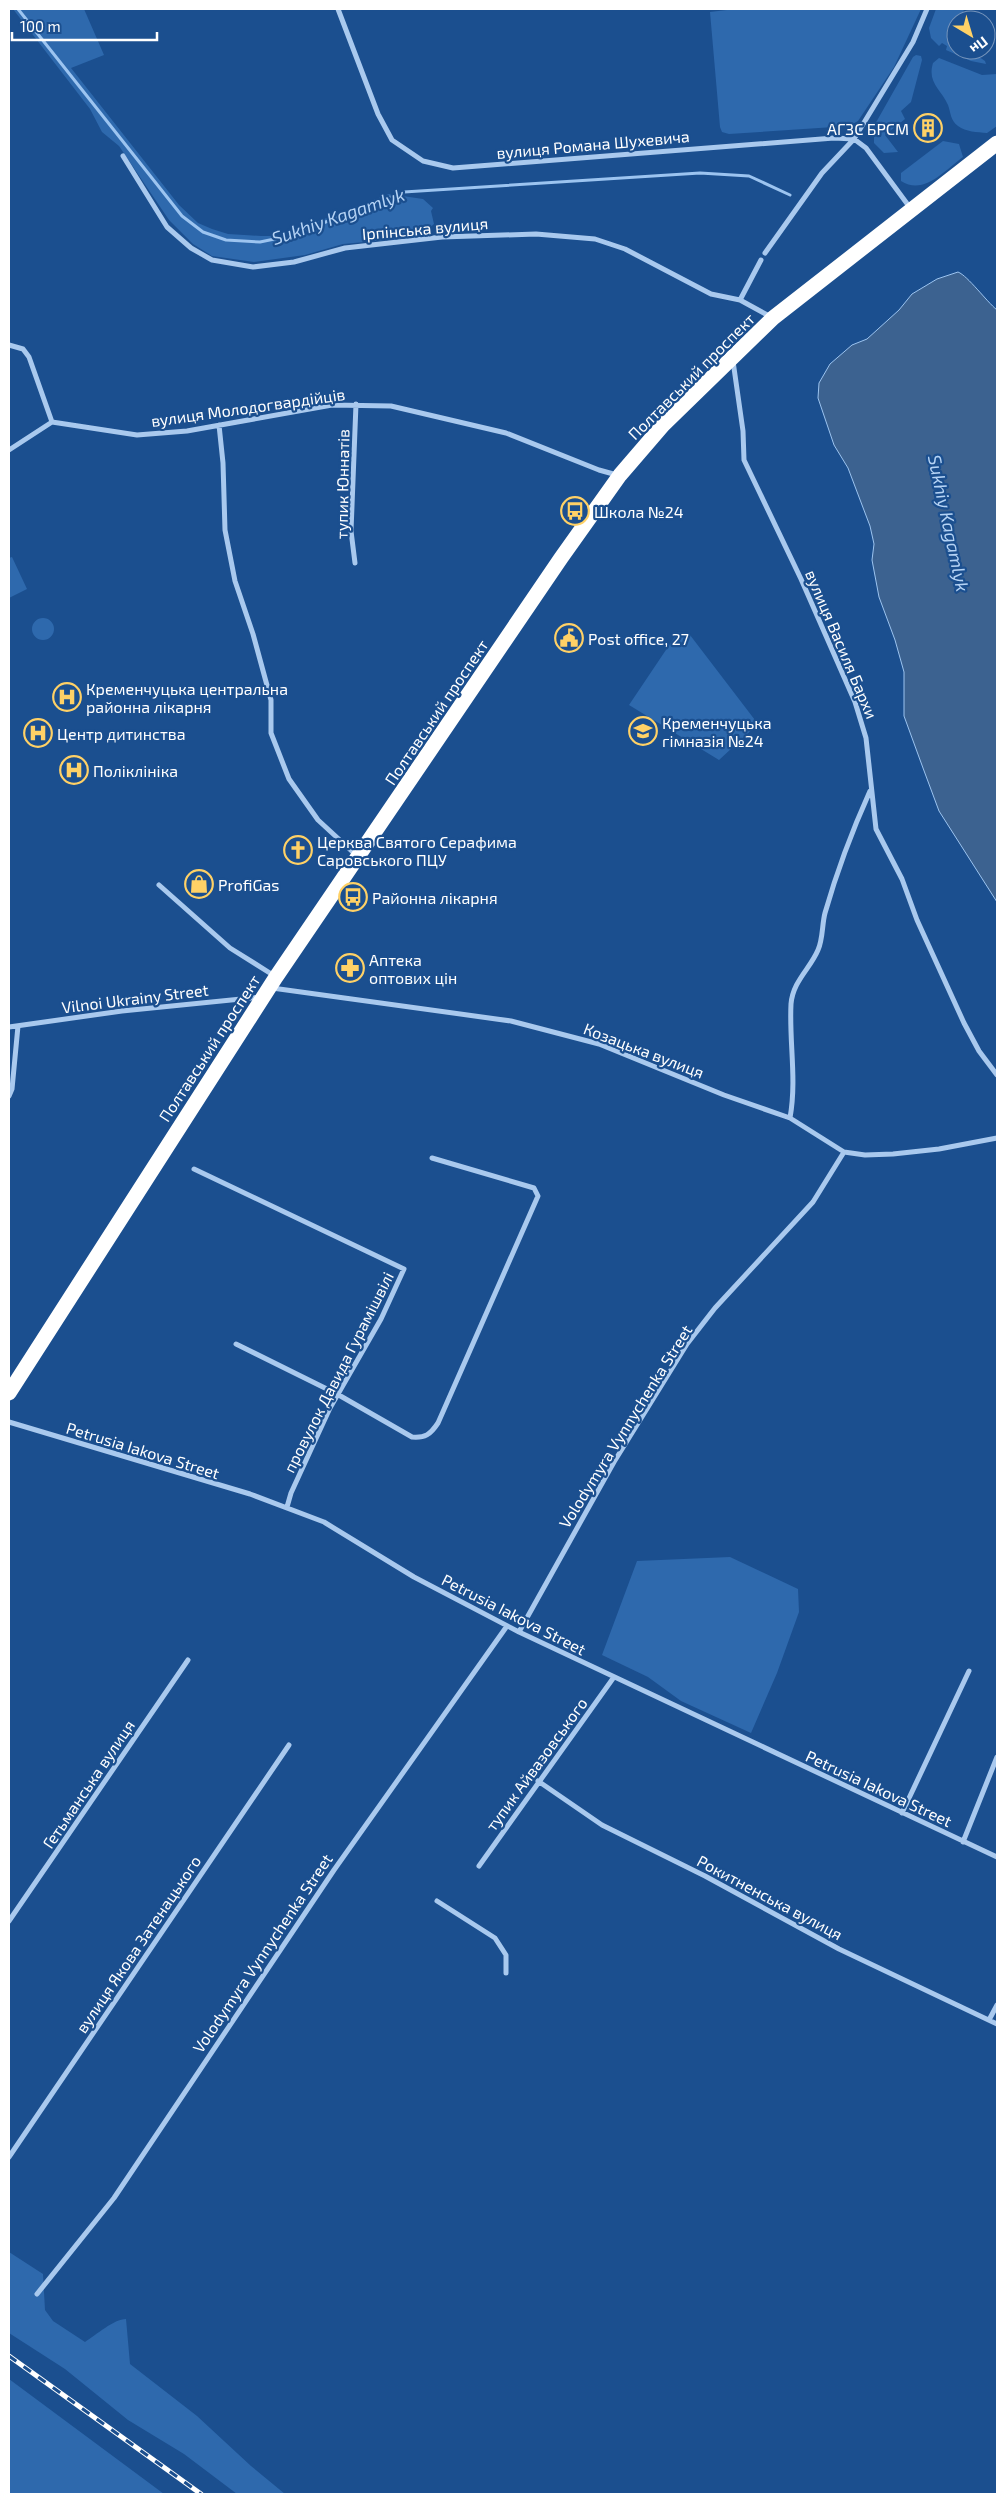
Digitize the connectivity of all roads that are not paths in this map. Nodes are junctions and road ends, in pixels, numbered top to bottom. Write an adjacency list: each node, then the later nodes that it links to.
1 (338, 9): 3 (street, вулиця Романа Шухевича)
2 (927, 9): 3 (street)
3 (854, 139): 6 (street); 7 (street)
4 (995, 148): 6 (highway, Полтавський проспект)
5 (123, 156): 9 (street, Ірпінська вулиця)
6 (911, 209): 10 (highway, Полтавський проспект)
7 (765, 253)
8 (761, 260): 9 (street)
9 (740, 300): 10 (street, Ірпінська вулиця)
10 (773, 318): 12 (highway, Полтавський проспект)
11 (9, 345): 14 (street)
12 (732, 356): 17 (highway, Полтавський проспект); 19 (street, вулиця Василя Бархи)
13 (356, 404): 15 (street, вулиця Молодогвардійців); 17 (street, вулиця Молодогвардійців); 18 (street, тупик Юннатів)
14 (52, 422): 15 (street, вулиця Молодогвардійців); 16 (street)
15 (219, 425): 20 (street)
16 (9, 450)
17 (620, 476): 20 (highway, Полтавський проспект)
18 (355, 563)
19 (871, 791): 25 (street, вулиця Василя Бархи); 27 (street)
20 (358, 857): 22 (highway, Полтавський проспект)
21 (160, 885): 22 (street)
22 (270, 987): 23 (street, Vilnoi Ukrainy Street); 27 (street, Козацька вулиця); 33 (highway, Полтавський проспект)
23 (18, 1026): 24 (street, Vilnoi Ukrainy Street); 26 (street)
24 (9, 1027)
25 (997, 1075)
26 (9, 1096)
27 (790, 1118): 29 (street, Козацька вулиця)
28 (997, 1138): 29 (street, Козацька вулиця)
29 (844, 1152): 38 (street, Volodymyra Vynnychenka Street)
30 (432, 1158): 34 (street)
31 (194, 1169): 34 (street, провулок Давида Гурамішвілі)
32 (236, 1344): 34 (street)
33 (9, 1393)
34 (337, 1394): 36 (street, провулок Давида Гурамішвілі)
35 (9, 1422): 36 (street, Petrusia Iakova Street)
36 (287, 1507): 37 (street, Petrusia Iakova Street)
37 (507, 1626): 38 (street, Petrusia Iakova Street); 56 (street, Volodymyra Vynnychenka Street)
38 (519, 1632): 41 (street, Petrusia Iakova Street)
39 (188, 1660): 50 (street, Гетьманська вулиця)
40 (969, 1671): 45 (street)
41 (614, 1678): 44 (street, тупик Айвазовського); 45 (street, Petrusia Iakova Street)
42 (289, 1745): 55 (street, вулиця Якова Затенацького)
43 (997, 1757): 46 (street)
44 (538, 1781): 48 (street, тупик Айвазовського); 53 (street, Рокитненська вулиця)
45 (902, 1813): 46 (street, Petrusia Iakova Street)
46 (963, 1842): 47 (street, Petrusia Iakova Street)
47 (997, 1857)
48 (478, 1866)
49 (436, 1900): 51 (street)
50 (9, 1921)
51 (506, 1973)
52 (997, 2005): 53 (street)
53 (989, 2020): 54 (street, Рокитненська вулиця)
54 (997, 2024)
55 (9, 2157)
56 (37, 2294)

